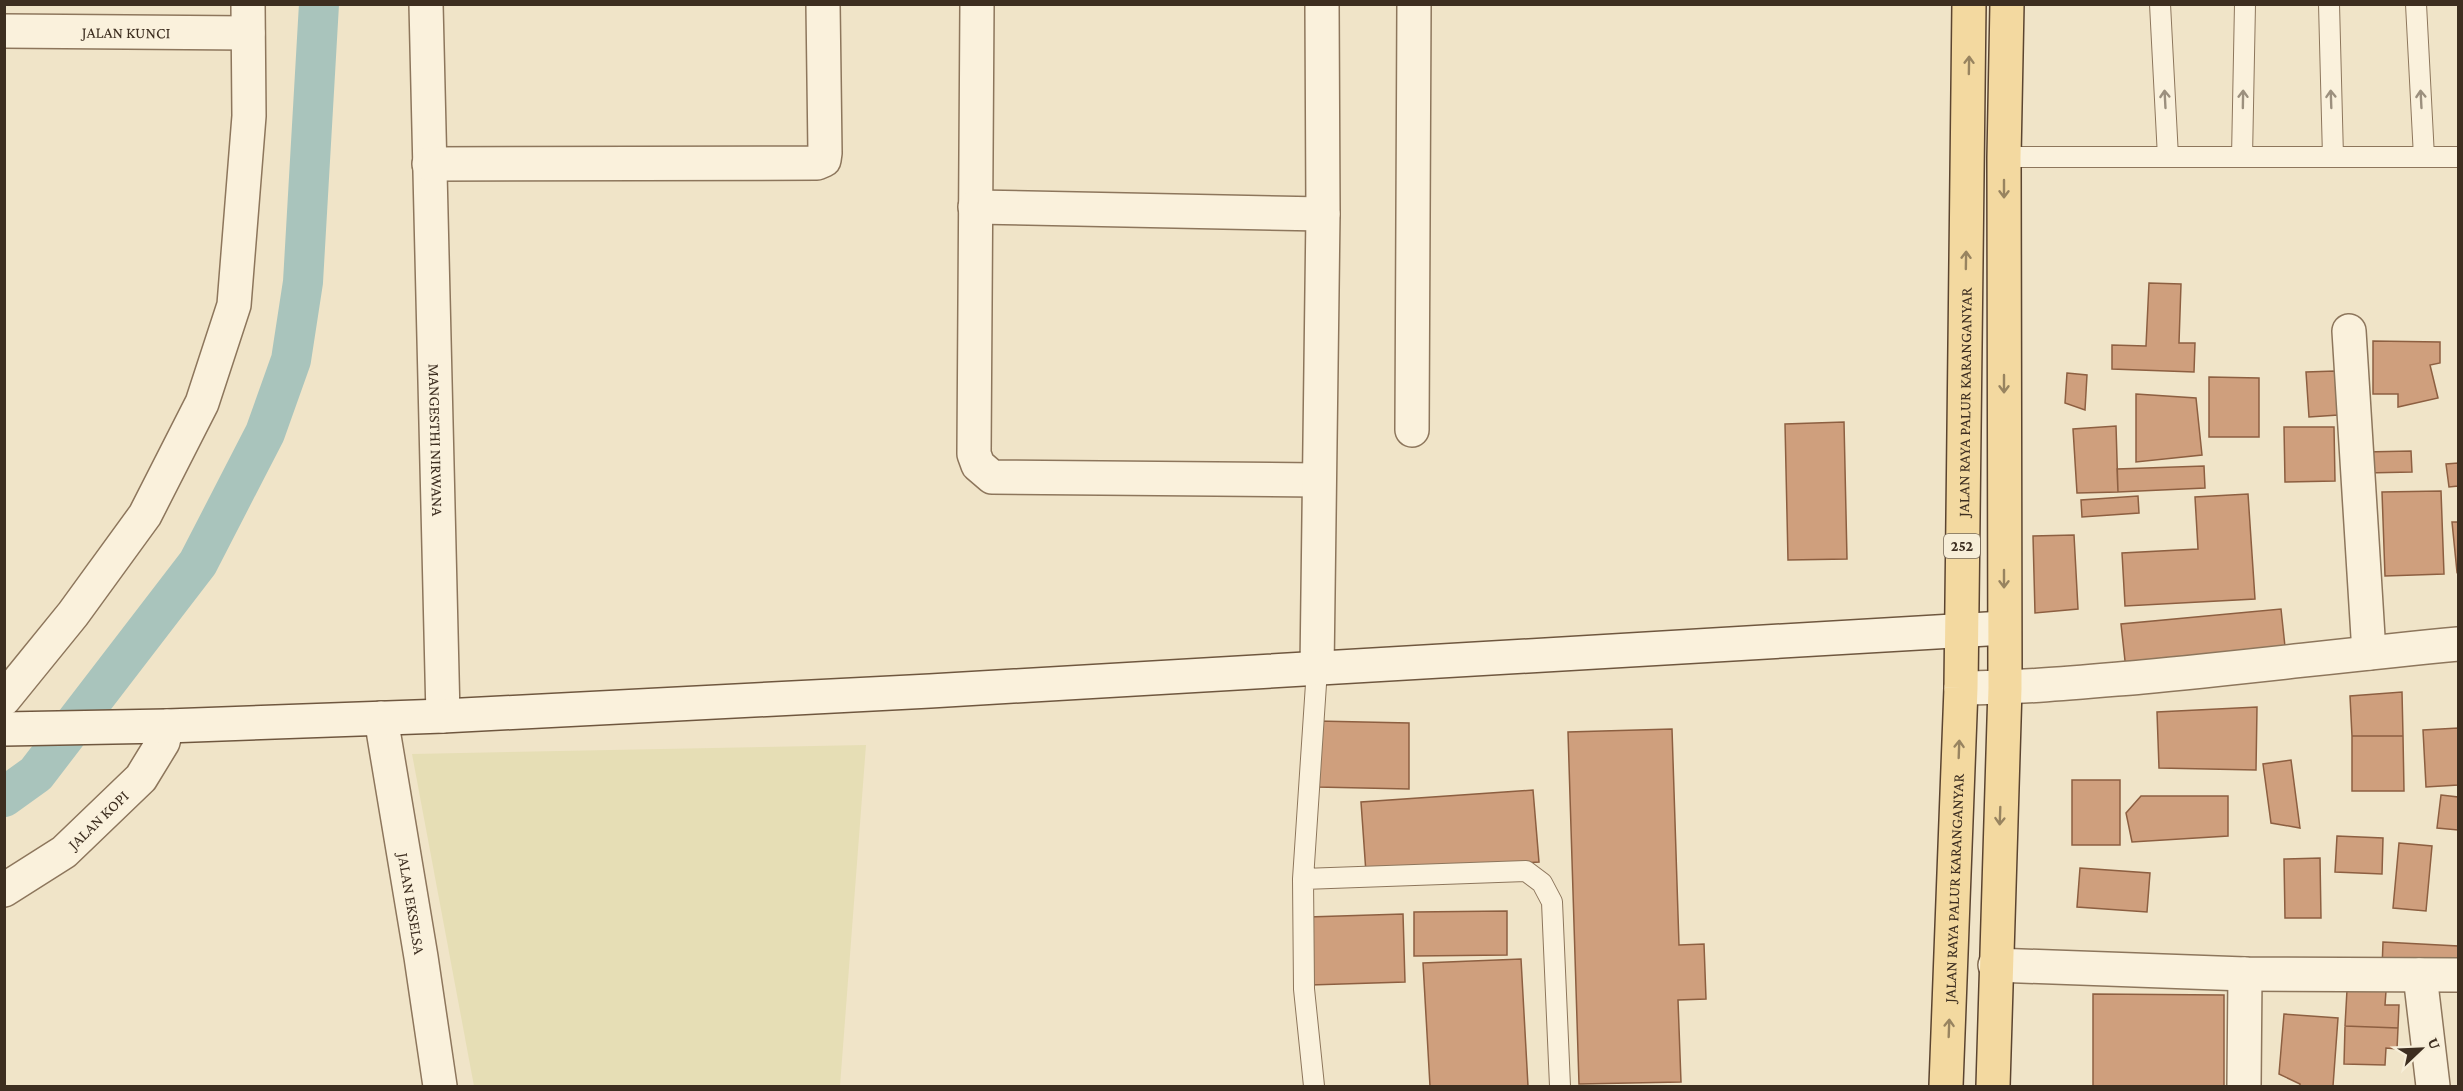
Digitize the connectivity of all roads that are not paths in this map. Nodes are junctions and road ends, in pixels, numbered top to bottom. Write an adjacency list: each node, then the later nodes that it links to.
1 (426, 4): 21 (street, MANGESTHI NIRWANA)
2 (823, 4): 21 (street)
3 (977, 4): 22 (street)
4 (1322, 4): 23 (street)
5 (1414, 4): 25 (street)
6 (1969, 4): 28 (main road, JALAN RAYA PALUR KARANGANYAR / 252, one-way to 6)
7 (2007, 4): 15 (main road, 252)
8 (2160, 4): 16 (lane, one-way to 8)
9 (2245, 4): 17 (lane, one-way to 9)
10 (2329, 4): 18 (lane, one-way to 10)
11 (2416, 4): 19 (lane, one-way to 11)
12 (91, 18): 13 (street, JALAN KUNCI); 14 (street, JALAN KUNCI)
13 (248, 19): 36 (street)
14 (4, 31)
15 (2004, 157): 16 (lane); 27 (main road, 252, one-way to 27)
16 (2168, 157): 17 (lane)
17 (2242, 157): 18 (lane)
18 (2333, 157): 19 (lane)
19 (2424, 157): 20 (lane)
20 (2458, 157)
21 (429, 164): 34 (street, MANGESTHI NIRWANA)
22 (975, 207): 23 (street); 26 (street)
23 (1323, 214): 26 (street)
24 (2349, 332): 30 (street)
25 (1412, 430)
26 (1318, 480): 31 (street)
27 (2004, 628): 28 (street); 33 (main road, 252)
28 (1961, 632): 31 (street); 32 (main road, JALAN RAYA PALUR KARANGANYAR / 252)
29 (2458, 644): 30 (street)
30 (2369, 653): 33 (street)
31 (1317, 669): 34 (street); 38 (lane)
32 (1961, 688): 33 (street); 47 (main road, JALAN RAYA PALUR KARANGANYAR / 252, one-way to 32)
33 (2005, 688): 40 (main road, 252, one-way to 40)
34 (443, 716): 35 (street)
35 (381, 718): 37 (street); 44 (street, JALAN EKSELSA)
36 (6, 719): 37 (street)
37 (161, 725): 39 (street, JALAN KOPI)
38 (1304, 879): 45 (lane); 46 (lane)
39 (4, 890)
40 (1995, 965): 41 (street); 48 (main road, 252)
41 (2245, 974): 42 (street); 49 (street)
42 (2420, 975): 43 (street); 50 (street)
43 (2458, 975)
44 (440, 1086)
45 (1314, 1086)
46 (1560, 1086)
47 (1946, 1086)
48 (1993, 1086)
49 (2244, 1086)
50 (2433, 1086)

